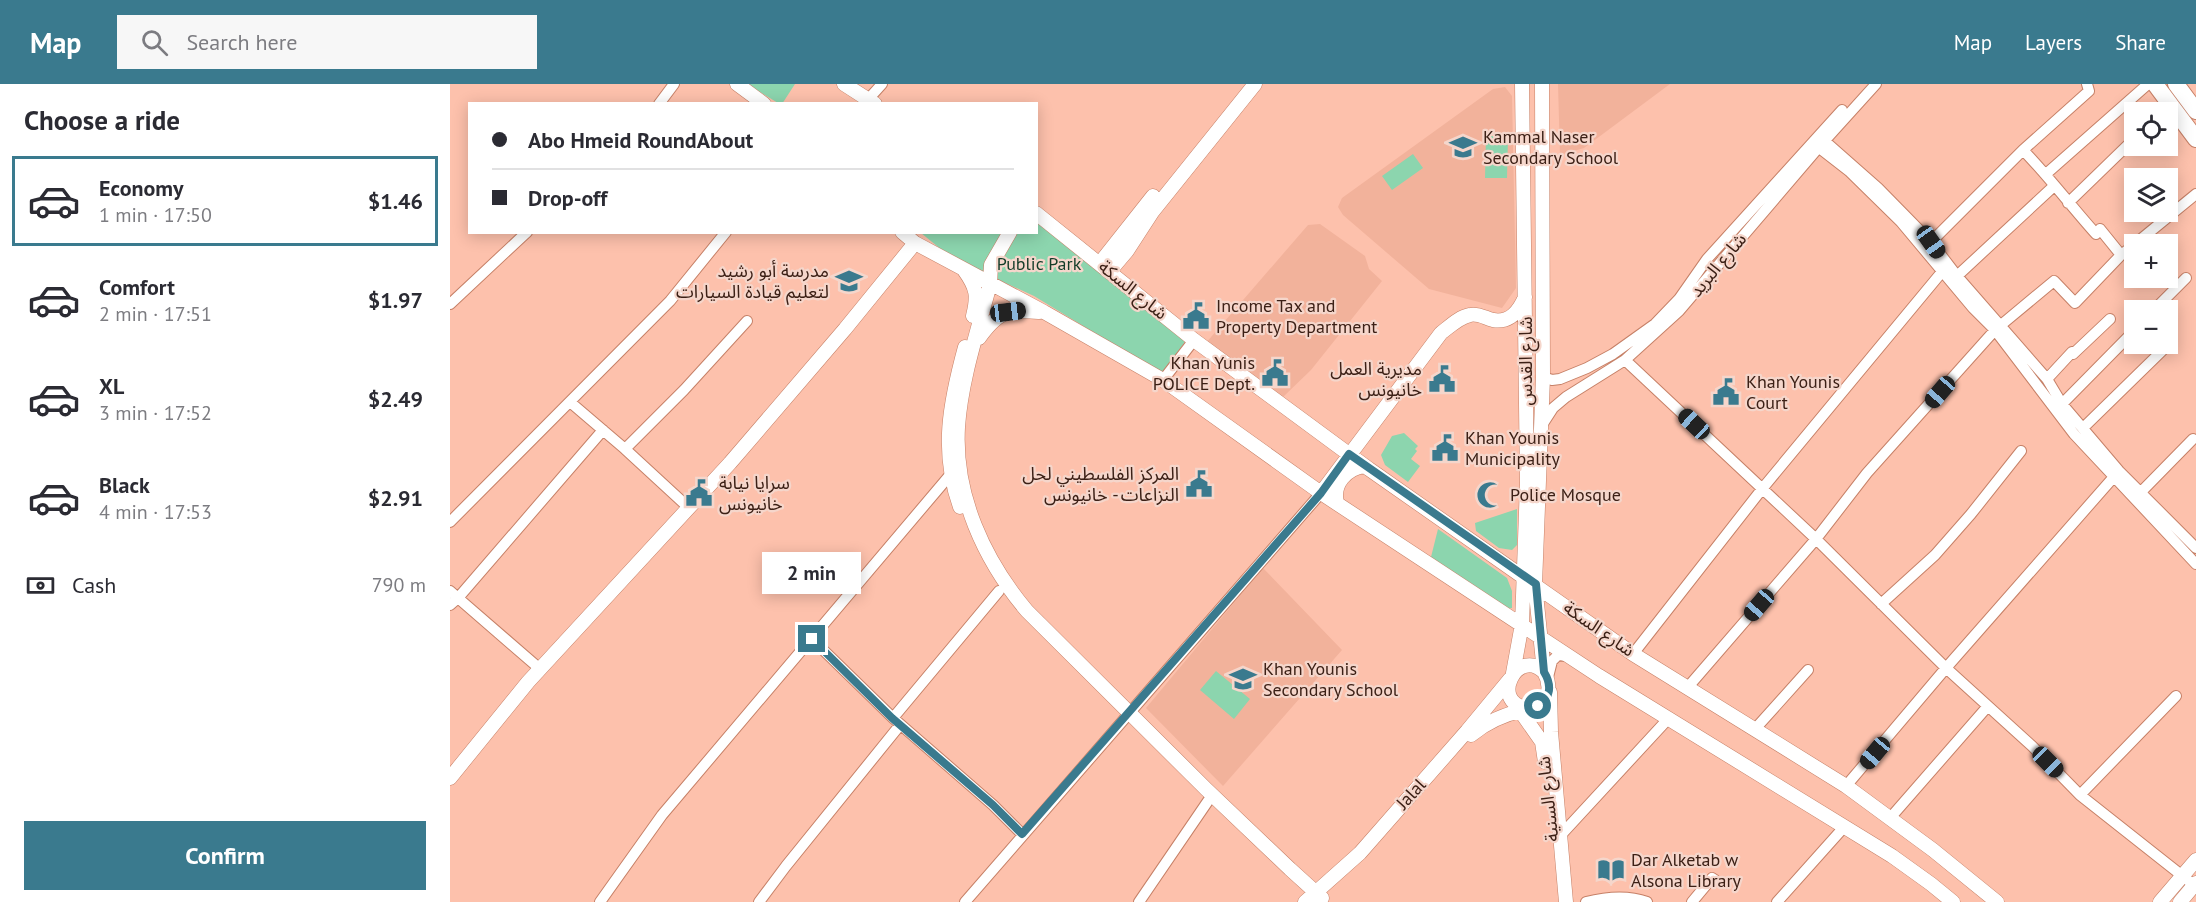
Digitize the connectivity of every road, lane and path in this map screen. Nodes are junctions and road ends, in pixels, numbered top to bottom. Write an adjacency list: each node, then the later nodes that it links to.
1 (674, 84): 15 (street)
2 (737, 84): 16 (main road)
3 (844, 84): 17 (main road)
4 (882, 84): 17 (street)
5 (1247, 84): 39 (main road)
6 (1255, 84): 39 (main road)
7 (1522, 84): 45 (main road, شارع القدس)
8 (1542, 84): 57 (main road, شارع القدس)
9 (1867, 84): 22 (street, شارع البريد)
10 (1876, 84): 22 (street, شارع البريد)
11 (2087, 84): 24 (street)
12 (2148, 84): 25 (street)
13 (2155, 84): 18 (highway)
14 (2176, 84): 19 (highway)
15 (660, 102)
16 (761, 102)
17 (869, 102)
18 (2164, 102)
19 (2196, 111)
20 (2178, 120): 21 (highway)
21 (2196, 139)
22 (1819, 142): 35 (street); 40 (street); 56 (street, شارع البريد); 57 (street, شارع البريد)
23 (2124, 149): 28 (street)
24 (2023, 150): 25 (street); 35 (street)
25 (2046, 174): 26 (street)
26 (2054, 186): 28 (street); 42 (street)
27 (2196, 194): 34 (street)
28 (2068, 203): 38 (street)
29 (1038, 215): 39 (main road, شارع السكة)
30 (525, 234): 47 (street)
31 (724, 234): 60 (street)
32 (904, 234): 36 (main road, شارع السكة)
33 (1009, 234): 44 (main road)
34 (2148, 234)
35 (1931, 242): 40 (street)
36 (915, 243): 41 (main road, شارع السكة); 76 (main road)
37 (2124, 253): 38 (street)
38 (2121, 255): 51 (street)
39 (1105, 267): 52 (main road, شارع السكة)
40 (1945, 268): 42 (street); 51 (street); 72 (street)
41 (963, 269): 44 (main road, شارع السكة); 71 (main road)
42 (1957, 276): 51 (street)
43 (2186, 278): 46 (street)
44 (990, 284): 48 (main road, شارع السكة); 54 (main road)
45 (1526, 295): 68 (main road); 81 (main road, شارع القدس)
46 (2164, 300)
47 (450, 304)
48 (1044, 312): 54 (main road); 59 (main road, شارع السكة)
49 (2110, 319): 58 (street)
50 (747, 321): 66 (street)
51 (1998, 327): 58 (street); 70 (street); 78 (street)
52 (1194, 340): 59 (street); 68 (main road, شارع السكة)
53 (2124, 341): 61 (street)
54 (975, 342): 99 (main road)
55 (2159, 354): 63 (street)
56 (1625, 360): 62 (street, شارع البريد); 72 (street)
57 (1543, 377): 62 (main road, شارع القدس)
58 (2047, 379): 61 (street)
59 (1163, 380): 74 (main road, شارع السكة)
60 (570, 402): 64 (street); 77 (street)
61 (2062, 404): 63 (street)
62 (1542, 425): 81 (main road, شارع القدس)
63 (2083, 428): 70 (street)
64 (603, 430): 66 (street); 83 (street)
65 (2193, 439): 73 (street)
66 (625, 449): 76 (street)
67 (2021, 451): 84 (street)
68 (1349, 454): 69 (main road, شارع السكة); 74 (main road)
69 (1365, 466): 75 (main road); 81 (main road, شارع السكة)
70 (2117, 473): 73 (street); 80 (street); 90 (street)
71 (950, 475): 82 (main road); 87 (street)
72 (1762, 489): 78 (street); 88 (street)
73 (2141, 492): 79 (street)
74 (1321, 493): 75 (main road, شارع السكة); 99 (street)
75 (1337, 503): 85 (main road, شارع السكة)
76 (689, 508): 91 (main road)
77 (450, 522)
78 (1816, 539): 84 (street); 95 (street)
79 (2196, 548)
80 (2196, 564)
81 (1530, 580): 85 (main road, شارع القدس); 86 (main road, شارع القدس); 88 (main road, شارع السكة)
82 (999, 591): 99 (main road); 101 (street)
83 (452, 598): 91 (street)
84 (1881, 604): 90 (street)
85 (1522, 624): 86 (main road, شارع السكة); 93 (main road, شارع القدس)
86 (1540, 637): 89 (main road, شارع السكة); 94 (main road, شارع القدس)
87 (812, 639): 101 (street); 116 (street)
88 (1633, 654): 95 (main road, شارع السكة)
89 (1570, 656): 94 (street); 100 (main road, شارع السكة)
90 (1946, 668): 97 (street); 104 (street)
91 (540, 669): 103 (main road)
92 (1808, 670): 102 (street)
93 (1511, 676): 94 (main road); 98 (main road); 115 (main road, Jalal)
94 (1547, 680): 98 (main road); 110 (main road, شارع السنية)
95 (1688, 687): 102 (main road, شارع السكة)
96 (2176, 696): 105 (street)
97 (1988, 706): 105 (street); 107 (street)
98 (1523, 707): 115 (main road, Jalal); 120 (main road, شارع السنية)
99 (1127, 715): 106 (main road); 109 (street); 115 (main road)
100 (1668, 719): 108 (main road, شارع السكة); 110 (street)
101 (896, 721): 109 (street); 117 (street)
102 (1755, 729): 104 (main road, شارع السكة)
103 (450, 778)
104 (1846, 786): 107 (main road, شارع السكة)
105 (2080, 795): 112 (street)
106 (1208, 801): 115 (main road); 119 (street)
107 (1891, 817): 127 (main road, شارع السكة)
108 (1845, 826): 125 (street); 126 (main road, شارع السكة)
109 (1022, 834): 118 (street)
110 (1560, 836): 121 (main road, شارع السنية)
111 (2196, 861): 112 (main road)
112 (2183, 876): 114 (street); 128 (main road)
113 (1715, 880): 124 (street)
114 (2195, 884): 129 (main road)
115 (1314, 899)
116 (600, 902)
117 (759, 902)
118 (965, 902)
119 (1139, 902)
120 (1558, 902)
121 (1566, 902)
122 (1587, 902): 123 (street)
123 (1647, 902)
124 (1692, 902)
125 (1777, 902)
126 (1953, 902)
127 (1997, 902)
128 (2160, 902)
129 (2180, 902)

